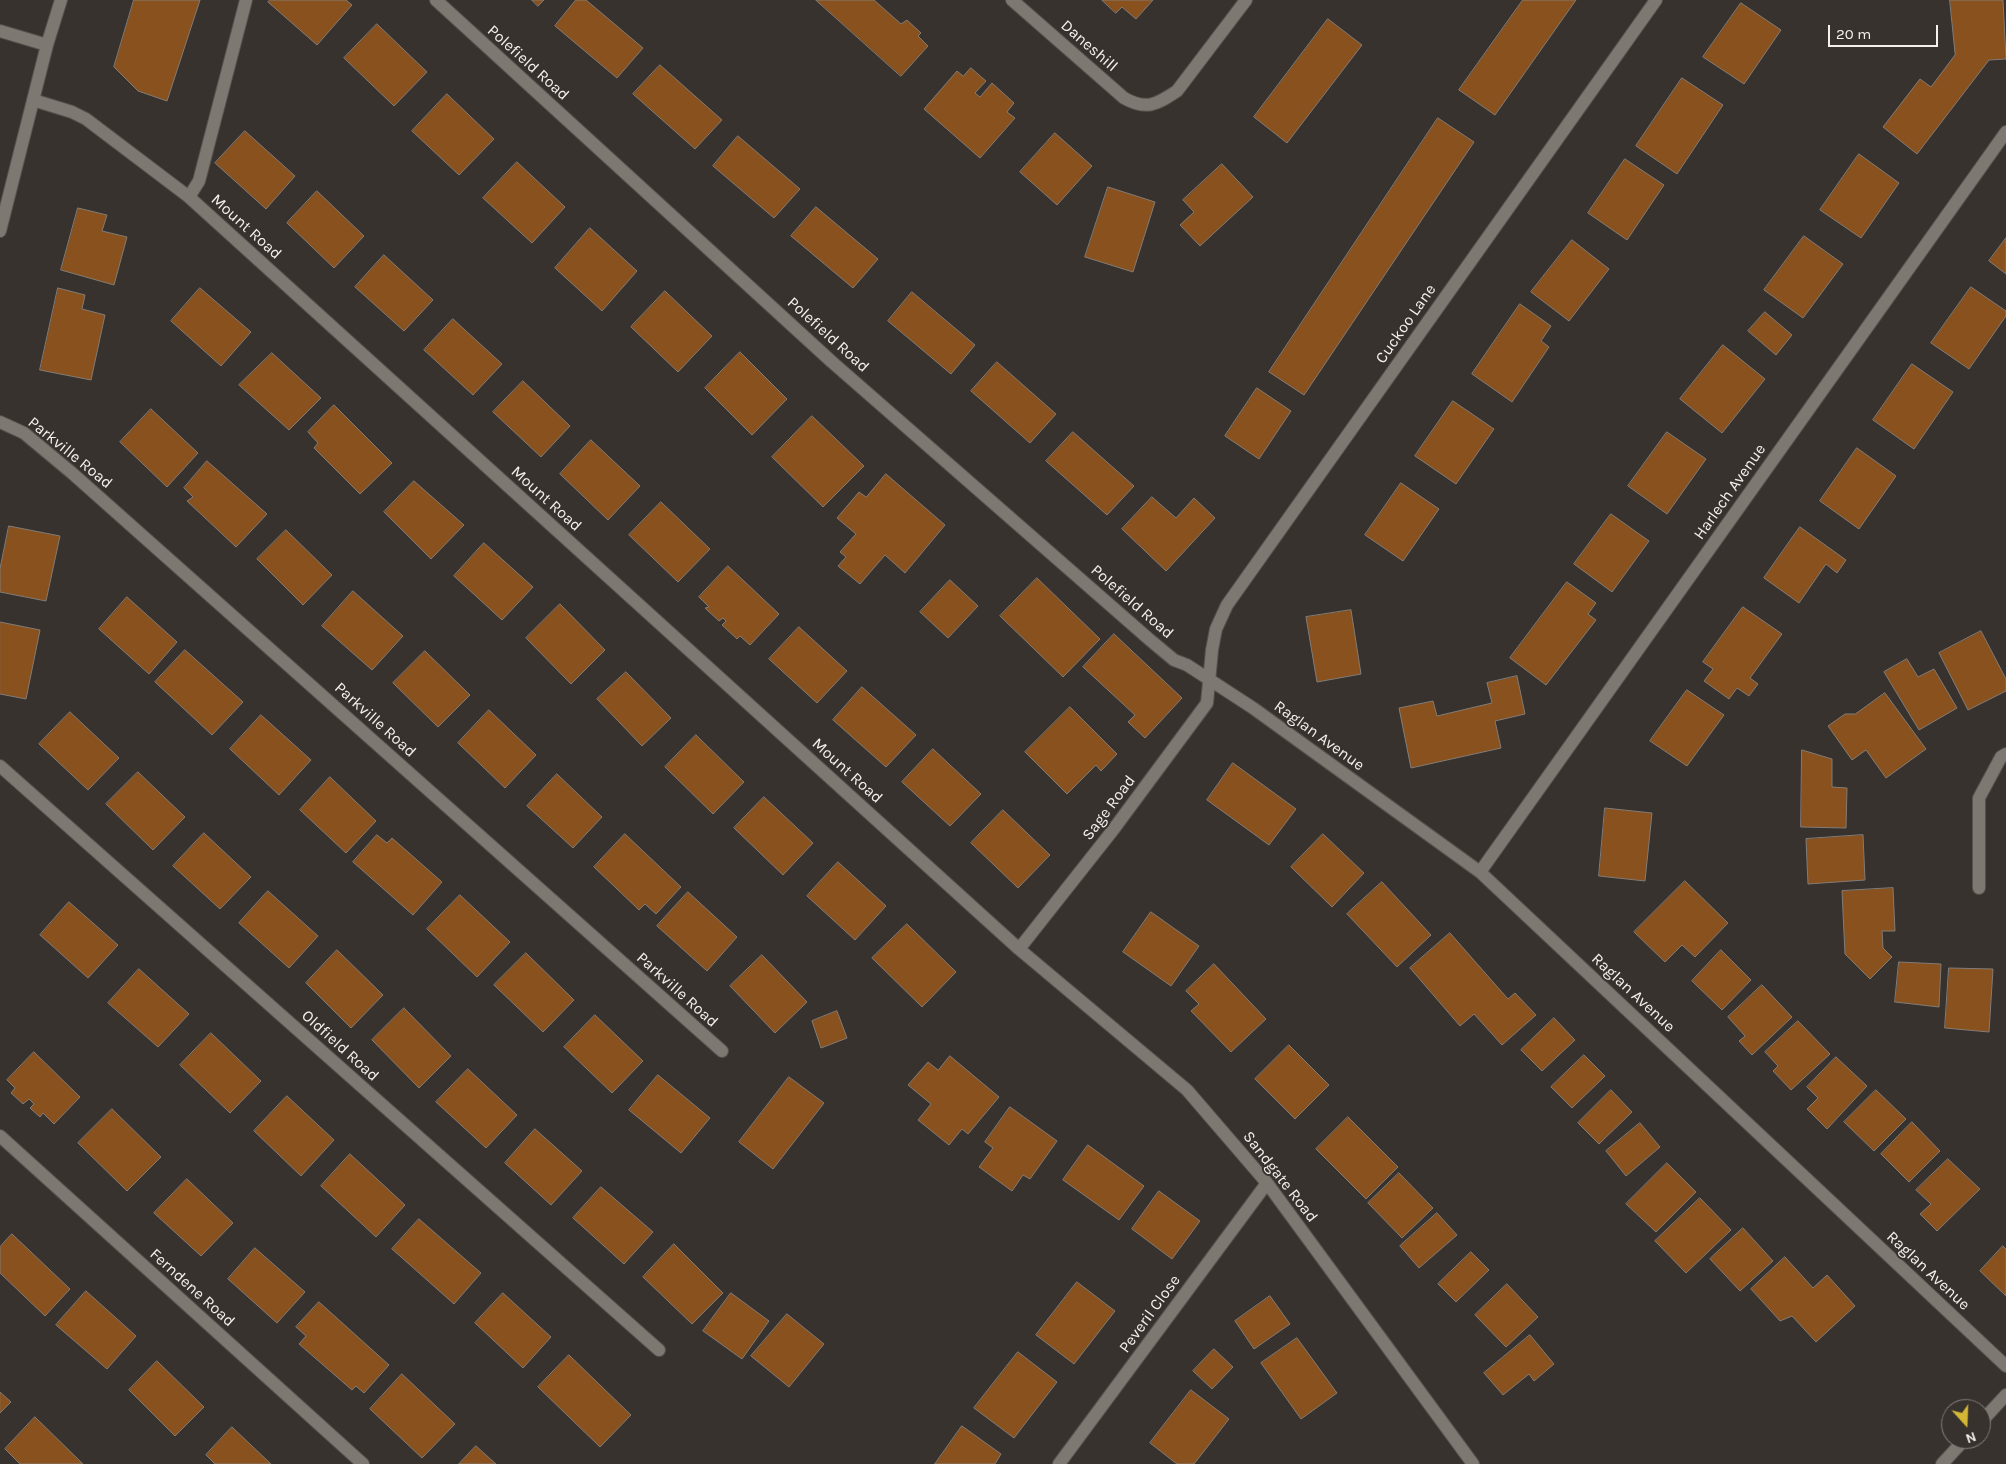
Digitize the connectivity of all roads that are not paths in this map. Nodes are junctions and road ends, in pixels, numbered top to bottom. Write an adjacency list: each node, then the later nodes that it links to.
1 (61, 0): 8 (street)
2 (246, 0): 11 (street)
3 (436, 0): 14 (street, Polefield Road)
4 (1012, 0): 5 (street, Daneshill)
5 (1246, 0)
6 (1656, 0): 14 (street, Cuckoo Lane)
7 (0, 31): 8 (street)
8 (47, 45): 9 (street)
9 (33, 100): 11 (street, Mount Road); 12 (street)
10 (2006, 132): 17 (street, Harlech Avenue)
11 (189, 197): 19 (street, Mount Road)
12 (0, 231)
13 (0, 422): 20 (street, Parkville Road)
14 (1210, 679): 17 (street, Raglan Avenue); 19 (street, Sage Road)
15 (2006, 754): 18 (street)
16 (0, 766): 23 (street, Oldfield Road)
17 (1480, 872): 24 (street, Raglan Avenue)
18 (1979, 888)
19 (1020, 949): 22 (street, Sandgate Road)
20 (722, 1051)
21 (0, 1136): 28 (street, Ferndene Road)
22 (1267, 1183): 29 (street, Peveril Close); 30 (street, Sandgate Road)
23 (659, 1350)
24 (2006, 1366)
25 (2006, 1395): 26 (street)
26 (1991, 1411)
27 (1956, 1449): 31 (street)
28 (363, 1464)
29 (1059, 1464)
30 (1472, 1464)
31 (1942, 1464)

